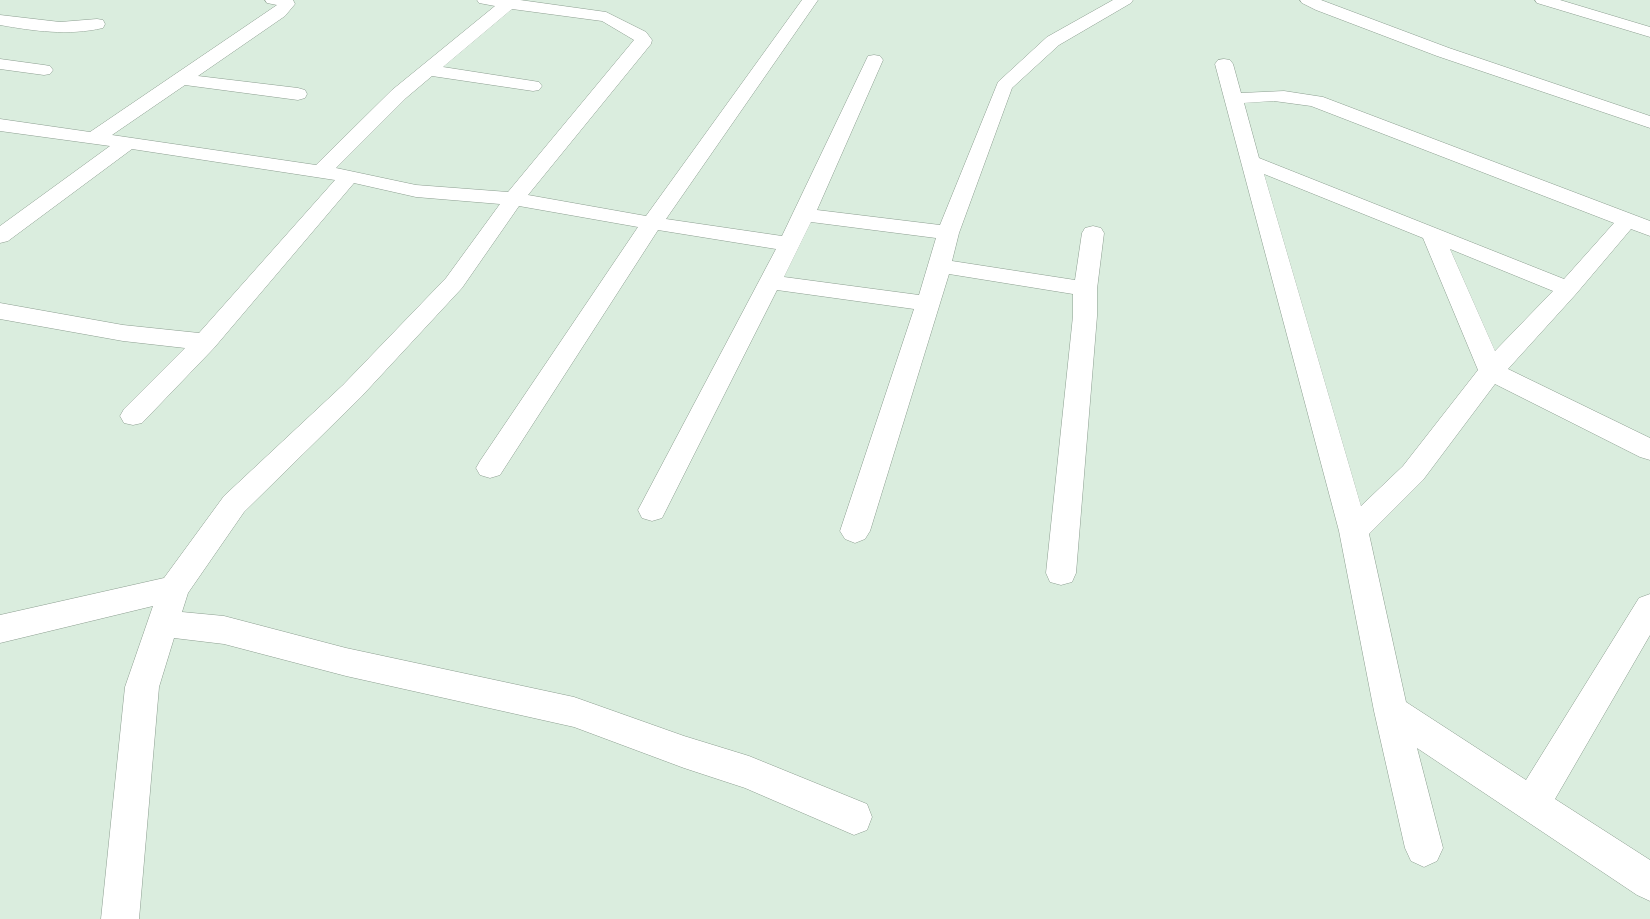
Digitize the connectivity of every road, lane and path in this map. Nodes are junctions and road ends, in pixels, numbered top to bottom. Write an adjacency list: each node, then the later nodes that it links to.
1 (273, 0): 16 (street)
2 (485, 0): 7 (street)
3 (810, 0): 29 (street)
4 (1125, 0): 31 (street)
5 (1308, 0): 20 (street)
6 (1543, 0): 10 (street)
7 (509, 3): 15 (street); 27 (street)
8 (0, 20): 9 (street)
9 (97, 24)
10 (1650, 32)
11 (874, 60): 28 (street)
12 (0, 64): 14 (street)
13 (1224, 64): 19 (street)
14 (44, 70)
15 (428, 70): 17 (street); 25 (street)
16 (180, 79): 18 (street); 22 (street)
17 (532, 86)
18 (298, 94)
19 (1233, 99): 24 (street); 30 (street)
20 (1650, 122)
21 (0, 125): 22 (street)
22 (93, 139): 23 (street)
23 (128, 144): 25 (street); 34 (street)
24 (1250, 160): 33 (street); 49 (street)
25 (320, 172): 26 (street)
26 (349, 176): 27 (street); 42 (street)
27 (514, 199): 29 (street); 51 (street)
28 (804, 215): 31 (street); 35 (street)
29 (652, 223): 35 (street); 46 (street)
30 (1639, 224): 39 (street)
31 (948, 233): 36 (street)
32 (1093, 233): 38 (street)
33 (1432, 234): 39 (street); 43 (street)
34 (0, 236)
35 (789, 244): 37 (street)
36 (940, 266): 38 (street); 40 (street)
37 (770, 282): 40 (street); 47 (street)
38 (1085, 289): 50 (street)
39 (1568, 289): 43 (street)
40 (929, 304): 48 (street)
41 (5, 316): 42 (street)
42 (205, 342): 44 (street)
43 (1491, 371): 45 (street); 49 (street)
44 (133, 416)
45 (1650, 450)
46 (490, 468)
47 (652, 510)
48 (855, 531)
49 (1354, 531): 55 (street)
50 (1061, 573)
51 (174, 588): 53 (street); 54 (street)
52 (1650, 608): 56 (street)
53 (163, 623): 57 (street); 60 (street)
54 (0, 629)
55 (1391, 711): 56 (street); 58 (street)
56 (1532, 804): 59 (street)
57 (854, 817)
58 (1424, 848)
59 (1650, 882)
60 (120, 919)

